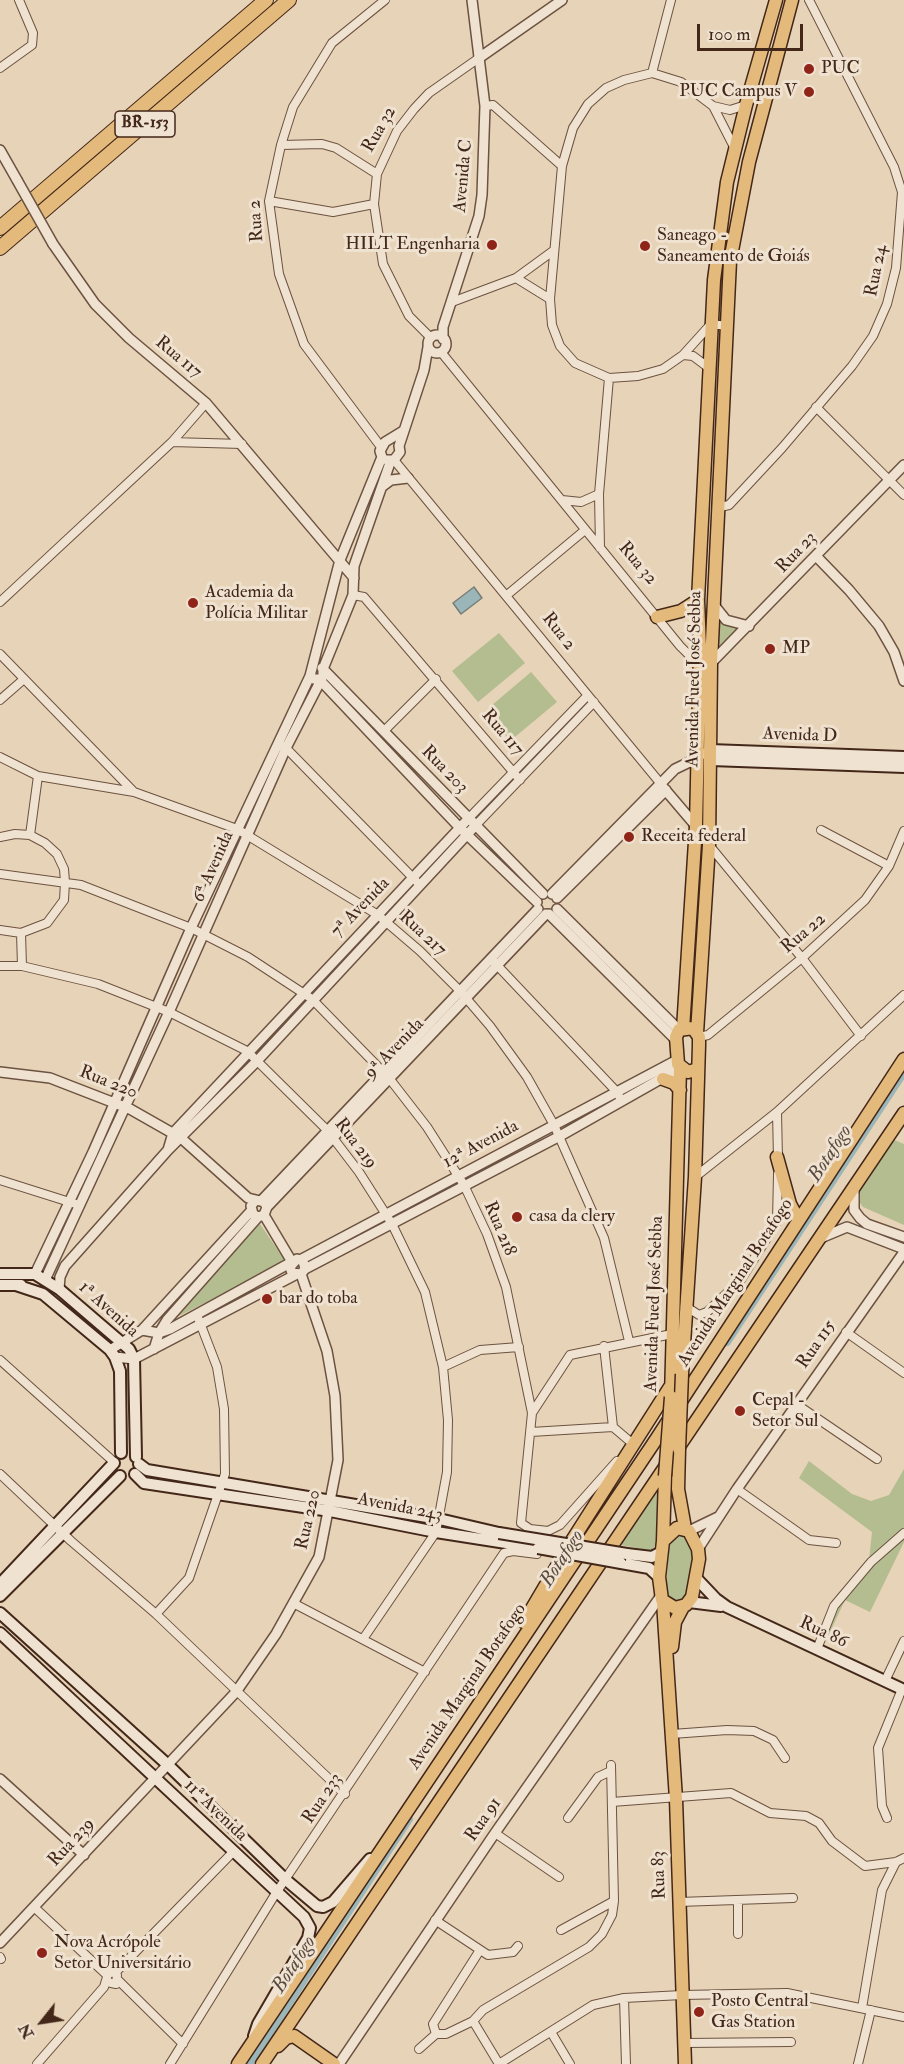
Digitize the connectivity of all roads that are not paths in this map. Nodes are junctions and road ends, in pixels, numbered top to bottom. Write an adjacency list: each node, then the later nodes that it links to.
1 (19, 0): 14 (street)
2 (266, 0): 29 (highway, BR-153)
3 (289, 0): 30 (highway, BR-153)
4 (384, 0): 19 (street, Rua 2)
5 (472, 0): 11 (street, Avenida C)
6 (562, 0): 12 (street, Rua 32)
7 (671, 0): 15 (street)
8 (776, 0): 16 (main road, Avenida Fued José Sebba)
9 (792, 0): 36 (main road, Avenida Fued José Sebba)
10 (809, 0): 24 (street, Rua 24)
11 (477, 37): 12 (street); 13 (street, Avenida C)
12 (494, 45): 13 (street, Rua 32)
13 (479, 58): 17 (street, Avenida C); 25 (street, Rua 32)
14 (0, 68)
15 (652, 74): 18 (street); 23 (street)
16 (746, 105): 18 (street); 21 (main road, Avenida Fued José Sebba)
17 (485, 106): 23 (street); 34 (street, Avenida C)
18 (713, 106): 21 (street)
19 (281, 145): 25 (street); 27 (street, Rua 2)
20 (0, 150): 41 (street, Rua 117, bridge)
21 (736, 150): 35 (main road, Avenida Fued José Sebba)
22 (904, 165): 24 (street)
23 (562, 166): 31 (street)
24 (894, 167): 26 (street, Rua 24)
25 (377, 174): 28 (street, Rua 32)
26 (903, 192): 42 (street, Rua 24)
27 (269, 201): 28 (street); 46 (street, Rua 2)
28 (374, 204): 37 (street, Rua 32)
29 (0, 228)
30 (0, 248)
31 (554, 251): 32 (street); 33 (street)
32 (516, 278): 33 (street); 34 (street)
33 (549, 299): 40 (street)
34 (452, 302): 37 (street, Avenida C)
35 (711, 324): 36 (street); 38 (street); 39 (main road, Avenida Fued José Sebba)
36 (727, 327): 54 (main road, Avenida Fued José Sebba)
37 (437, 345): 45 (street, Avenida C); 53 (street, Rua 32)
38 (683, 355): 39 (street); 40 (street)
39 (709, 368): 63 (main road, Avenida Fued José Sebba)
40 (609, 378): 51 (street)
41 (206, 403): 43 (street); 44 (street, Rua 117)
42 (816, 407): 49 (street); 54 (street, Rua 24)
43 (172, 442): 44 (street); 64 (street)
44 (243, 444): 58 (street, Rua 117)
45 (395, 444): 46 (street); 46 (street, Avenida C)
46 (387, 456): 48 (street, Rua 2); 50 (street, 6ª Avenida); 58 (street, 6ª Avenida)
47 (904, 465): 49 (street, Rua 23)
48 (408, 478): 50 (street); 62 (street, Rua 2)
49 (889, 481): 52 (street); 57 (street, Rua 23)
50 (381, 488): 59 (street, 6ª Avenida)
51 (599, 494): 53 (street); 56 (street)
52 (904, 495)
53 (562, 500): 55 (street, Rua 32)
54 (720, 507): 65 (main road, Avenida Fued José Sebba)
55 (585, 530): 56 (street, Rua 32); 62 (street)
56 (600, 548): 66 (street, Rua 32)
57 (816, 557): 67 (street, Rua 23); 76 (street)
58 (340, 560): 59 (street); 60 (street, Rua 117); 70 (street, 6ª Avenida)
59 (354, 566): 60 (street, 6ª Avenida)
60 (354, 578): 61 (street, 6ª Avenida)
61 (352, 595): 72 (street, 6ª Avenida); 75 (street, Rua 117)
62 (507, 595): 77 (street, Rua 2)
63 (698, 600): 66 (main road); 68 (main road, Avenida Fued José Sebba)
64 (0, 603)
65 (714, 605): 67 (street); 68 (main road, Avenida Fued José Sebba)
66 (657, 617): 71 (street, Rua 32)
67 (749, 626): 71 (street, Rua 23)
68 (707, 649): 71 (main road, Avenida Fued José Sebba)
69 (0, 654): 74 (street)
70 (313, 664): 72 (street, Rua 203); 73 (street, 6ª Avenida)
71 (705, 664): 83 (main road, Avenida Fued José Sebba); 86 (main road, Avenida Fued José Sebba)
72 (323, 669): 73 (street, 6ª Avenida); 80 (street, Rua 203)
73 (314, 677): 81 (street, 6ª Avenida); 82 (street, 6ª Avenida); 98 (street, Rua 203)
74 (24, 679): 78 (street); 93 (street)
75 (436, 679): 80 (street); 89 (street, Rua 117)
76 (904, 681)
77 (587, 696): 79 (street, Rua 2); 89 (street, 7ª Avenida)
78 (0, 700)
79 (594, 702): 91 (street, 7ª Avenida); 92 (street, Rua 2)
80 (384, 731): 94 (street, Rua 203)
81 (276, 745): 82 (street); 96 (street, 6ª Avenida)
82 (286, 748): 100 (street, 6ª Avenida); 107 (street)
83 (711, 755): 86 (main road); 87 (main road, Avenida D); 103 (main road, Avenida Fued José Sebba)
84 (0, 757): 90 (street, Rua 217)
85 (904, 757): 87 (main road, Avenida D)
86 (698, 758): 92 (street, 9ª Avenida); 95 (main road, Avenida Fued José Sebba)
87 (799, 758): 88 (main road, Avenida D)
88 (904, 767)
89 (512, 771): 91 (street, Rua 117); 94 (street, 7ª Avenida)
90 (38, 776): 93 (street, Rua 217); 101 (street)
91 (520, 780): 94 (street, 7ª Avenida)
92 (663, 787): 95 (street, Rua 2); 108 (street, 9ª Avenida)
93 (134, 792): 96 (street, Rua 217)
94 (471, 823): 98 (street, 7ª Avenida); 108 (street, Rua 203)
95 (696, 826): 124 (main road, Avenida Fued José Sebba)
96 (237, 829): 100 (street, Rua 217); 110 (street, 6ª Avenida)
97 (821, 830): 104 (street)
98 (463, 831): 107 (street, 7ª Avenida); 108 (street, Rua 203)
99 (904, 831): 104 (street, Rua 22)
100 (247, 834): 109 (street, Rua 217); 113 (street, 6ª Avenida)
101 (30, 836): 102 (street); 106 (street)
102 (0, 837)
103 (709, 845): 114 (street); 125 (main road, Avenida Fued José Sebba)
104 (889, 866): 114 (street, Rua 22)
105 (0, 874): 106 (street)
106 (65, 882): 110 (street); 112 (street)
107 (417, 882): 109 (street, 7ª Avenida)
108 (547, 904): 115 (street, 9ª Avenida); 124 (street, Rua 203)
109 (382, 918): 118 (street, 7ª Avenida); 119 (street, Rua 217); 121 (street, 7ª Avenida)
110 (191, 928): 113 (street); 122 (street, 6ª Avenida)
111 (0, 930): 112 (street)
112 (21, 933): 117 (street)
113 (203, 933): 118 (street); 123 (street, 6ª Avenida)
114 (802, 958): 125 (street, Rua 22); 126 (street)
115 (494, 962): 119 (street, 9ª Avenida); 136 (street)
116 (0, 966): 117 (street, Rua 219)
117 (22, 966): 122 (street, Rua 219)
118 (303, 992): 121 (street); 127 (street, 7ª Avenida)
119 (463, 995): 133 (street, 9ª Avenida); 141 (street, Rua 217)
120 (904, 995): 126 (street)
121 (312, 999): 129 (street, 7ª Avenida); 133 (street, Rua 218)
122 (158, 1007): 123 (street, Rua 219); 138 (street, 6ª Avenida)
123 (170, 1012): 127 (street, Rua 219); 138 (street, 6ª Avenida)
124 (679, 1033): 125 (main road); 130 (main road, Avenida Fued José Sebba)
125 (698, 1035): 131 (main road, Avenida Fued José Sebba)
126 (861, 1036): 139 (street)
127 (247, 1051): 129 (street, Rua 219); 143 (street, 7ª Avenida)
128 (904, 1059): 154 (main road, Avenida Marginal Botafogo)
129 (257, 1061): 142 (street, Rua 219); 143 (street, 7ª Avenida)
130 (679, 1064): 131 (main road); 134 (street, 12ª Avenida); 135 (main road, Avenida Fued José Sebba); 136 (street, 12ª Avenida)
131 (698, 1069): 147 (main road, Avenida Fued José Sebba)
132 (0, 1072): 138 (street, Rua 220)
133 (385, 1074): 142 (street, 9ª Avenida); 146 (street, Rua 218)
134 (663, 1079): 135 (main road); 137 (street, 12ª Avenida)
135 (680, 1090): 173 (main road, Avenida Fued José Sebba)
136 (616, 1091): 137 (street); 141 (street, 12ª Avenida)
137 (622, 1101): 144 (street, 12ª Avenida)
138 (119, 1105): 143 (street, Rua 220); 151 (street, 6ª Avenida)
139 (777, 1113): 145 (street); 147 (street)
140 (904, 1113): 150 (main road)
141 (554, 1125): 144 (street, Rua 217); 146 (street, 12ª Avenida)
142 (330, 1134): 152 (street, 9ª Avenida); 153 (street, Rua 219)
143 (177, 1135): 152 (street, Rua 220); 161 (street, 7ª Avenida)
144 (560, 1136): 149 (street, 12ª Avenida); 174 (street, Rua 217)
145 (777, 1157): 154 (main road); 168 (street)
146 (458, 1176): 149 (street, Rua 218); 153 (street, 12ª Avenida)
147 (695, 1177): 168 (main road, Avenida Fued José Sebba)
148 (0, 1180): 151 (street)
149 (464, 1185): 155 (street, 12ª Avenida); 177 (street, Rua 218)
150 (854, 1188): 156 (main road); 157 (street)
151 (74, 1204): 159 (street, 6ª Avenida); 164 (street, 6ª Avenida)
152 (257, 1207): 160 (street, Rua 220); 170 (street, 9ª Avenida); 172 (street, 9ª Avenida)
153 (386, 1215): 155 (street, Rua 219); 160 (street, 12ª Avenida)
154 (798, 1219): 224 (main road, Avenida Marginal Botafogo)
155 (392, 1224): 162 (street, 12ª Avenida); 182 (street, Rua 219)
156 (823, 1237): 158 (street, Rua 115); 278 (main road)
157 (904, 1237)
158 (904, 1250): 171 (street, Rua 115)
159 (56, 1262): 161 (street); 164 (street, 6ª Avenida)
160 (294, 1262): 162 (street); 162 (street); 169 (street, 12ª Avenida)
161 (65, 1266): 167 (street, 7ª Avenida)
162 (300, 1273): 169 (street, 12ª Avenida); 199 (street, Rua 220)
163 (0, 1275): 164 (main road)
164 (40, 1277): 166 (main road); 167 (main road, 1ª Avenida)
165 (0, 1285): 166 (main road)
166 (16, 1285): 179 (main road, 1ª Avenida)
167 (59, 1289): 175 (main road, 1ª Avenida)
168 (684, 1306): 183 (main road, Avenida Fued José Sebba)
169 (199, 1319): 172 (street, 12ª Avenida); 178 (street, 12ª Avenida); 197 (street)
170 (142, 1330): 172 (street); 175 (street, 9ª Avenida)
171 (846, 1332): 184 (street); 186 (street, Rua 115)
172 (159, 1333): 178 (street, 9ª Avenida)
173 (672, 1334): 174 (street); 183 (main road); 185 (main road, Avenida Fued José Sebba)
174 (629, 1341): 176 (street)
175 (122, 1342): 179 (street, 9ª Avenida); 180 (main road, 1ª Avenida)
176 (604, 1346): 187 (street); 188 (street)
177 (519, 1347): 182 (street); 187 (street, Rua 218)
178 (154, 1349): 180 (street, 12ª Avenida)
179 (112, 1354): 180 (street); 191 (main road, 1ª Avenida)
180 (134, 1359): 194 (main road, 1ª Avenida)
181 (0, 1360): 193 (street)
182 (443, 1367): 201 (street, Rua 219)
183 (682, 1371): 203 (main road, Avenida Fued José Sebba, bridge)
184 (904, 1373)
185 (671, 1391): 190 (main road); 207 (main road, Avenida Fued José Sebba, bridge)
186 (796, 1404): 192 (street); 198 (street, Rua 115)
187 (532, 1413): 189 (street, Rua 218)
188 (613, 1427): 189 (street); 190 (street)
189 (531, 1432): 190 (street, Rua 218)
190 (634, 1442): 224 (main road)
191 (121, 1453): 193 (main road); 194 (main road)
192 (877, 1459)
193 (114, 1462): 196 (main road); 202 (main road)
194 (137, 1465): 196 (main road); 197 (main road, Avenida 243)
195 (0, 1474): 202 (street)
196 (120, 1476): 202 (main road)
197 (221, 1488): 199 (main road, Avenida 243); 220 (street)
198 (737, 1489): 200 (street, Rua 115); 206 (street)
199 (330, 1506): 201 (main road, Avenida 243); 204 (main road, Avenida 243); 216 (street, Rua 220)
200 (718, 1517): 203 (street); 208 (street, Rua 115)
201 (439, 1519): 204 (street, Rua 219); 210 (main road, Avenida 243, bridge)
202 (58, 1529): 213 (main road); 214 (main road); 220 (street)
203 (687, 1529): 207 (main road); 208 (main road, Avenida Fued José Sebba)
204 (436, 1532): 209 (main road, Avenida 243); 222 (street)
205 (904, 1533): 225 (street)
206 (836, 1543)
207 (662, 1546): 210 (main road, Avenida 243); 211 (main road, Avenida Fued José Sebba)
208 (698, 1549): 212 (main road, Rua 83)
209 (538, 1551): 210 (main road, Avenida 243, bridge); 226 (street, Rua 233)
210 (624, 1559): 211 (main road, Avenida 243)
211 (659, 1578): 215 (main road, Rua 83)
212 (697, 1579): 217 (main road, Rua 83); 218 (main road, Rua 86)
213 (0, 1584)
214 (0, 1596)
215 (662, 1599): 217 (main road); 228 (main road, Rua 83); 241 (street, Rua 91)
216 (293, 1603): 222 (street); 230 (street, Rua 220)
217 (686, 1604): 218 (main road, Rua 86); 228 (main road, Rua 83)
218 (727, 1607): 225 (main road, Rua 86)
219 (0, 1613): 233 (main road, 11ª Avenida)
220 (156, 1614): 230 (street)
221 (0, 1634): 234 (main road, 11ª Avenida)
222 (363, 1639): 226 (street)
223 (904, 1641): 227 (street)
224 (517, 1646): 242 (main road, Avenida Marginal Botafogo)
225 (817, 1649): 227 (main road, Rua 86)
226 (425, 1672): 236 (street, Rua 233)
227 (885, 1681): 229 (main road, Rua 86)
228 (669, 1684): 231 (main road, Rua 83)
229 (903, 1690): 240 (street)
230 (236, 1692): 233 (street, Rua 220); 236 (street)
231 (672, 1734): 232 (street); 237 (main road, Rua 83)
232 (785, 1758)
233 (168, 1765): 234 (street, Rua 239); 248 (main road, 11ª Avenida)
234 (156, 1777): 243 (main road, 11ª Avenida); 244 (street, Rua 239)
235 (0, 1779): 244 (street)
236 (345, 1794): 248 (street, Rua 233)
237 (676, 1799): 238 (street); 246 (street); 253 (main road, Rua 83)
238 (612, 1802): 239 (street); 251 (street)
239 (568, 1818)
240 (887, 1818)
241 (495, 1833): 247 (street); 255 (street, Rua 91)
242 (384, 1843): 248 (main road, 11ª Avenida); 270 (main road, Avenida Marginal Botafogo)
243 (233, 1852): 249 (main road, 11ª Avenida); 261 (street)
244 (84, 1855): 254 (street, Rua 239)
245 (904, 1858): 246 (street)
246 (896, 1862): 264 (street)
247 (559, 1877)
248 (286, 1880): 249 (street, Rua 233)
249 (276, 1893): 270 (main road, 11ª Avenida); 273 (street, Rua 233)
250 (793, 1898): 252 (street)
251 (614, 1900): 256 (street); 267 (street)
252 (738, 1900): 253 (street); 257 (street)
253 (679, 1902): 262 (main road, Rua 83)
254 (35, 1908): 258 (street, Rua 239); 261 (street)
255 (435, 1920): 260 (street); 280 (street, Rua 91)
256 (561, 1930)
257 (738, 1934)
258 (0, 1943)
259 (518, 1946): 260 (street)
260 (480, 1950): 269 (street)
261 (112, 1979): 273 (street); 275 (street)
262 (682, 1995): 263 (street); 264 (street); 272 (main road, Rua 83)
263 (624, 1998): 268 (street); 283 (street)
264 (862, 2008): 265 (street)
265 (871, 2010): 266 (street); 285 (street)
266 (904, 2017)
267 (473, 2021): 269 (street); 281 (street)
268 (551, 2032): 281 (street); 282 (street)
269 (436, 2034): 274 (street)
270 (252, 2042): 277 (main road, Avenida Marginal Botafogo)
271 (791, 2042): 272 (street)
272 (684, 2043): 284 (main road, Rua 83)
273 (183, 2044): 276 (street, Rua 233)
274 (419, 2049)
275 (36, 2064)
276 (170, 2064)
277 (238, 2064)
278 (264, 2064): 279 (main road)
279 (334, 2064)
280 (339, 2064)
281 (499, 2064)
282 (570, 2064)
283 (626, 2064)
284 (685, 2064)
285 (858, 2064)

